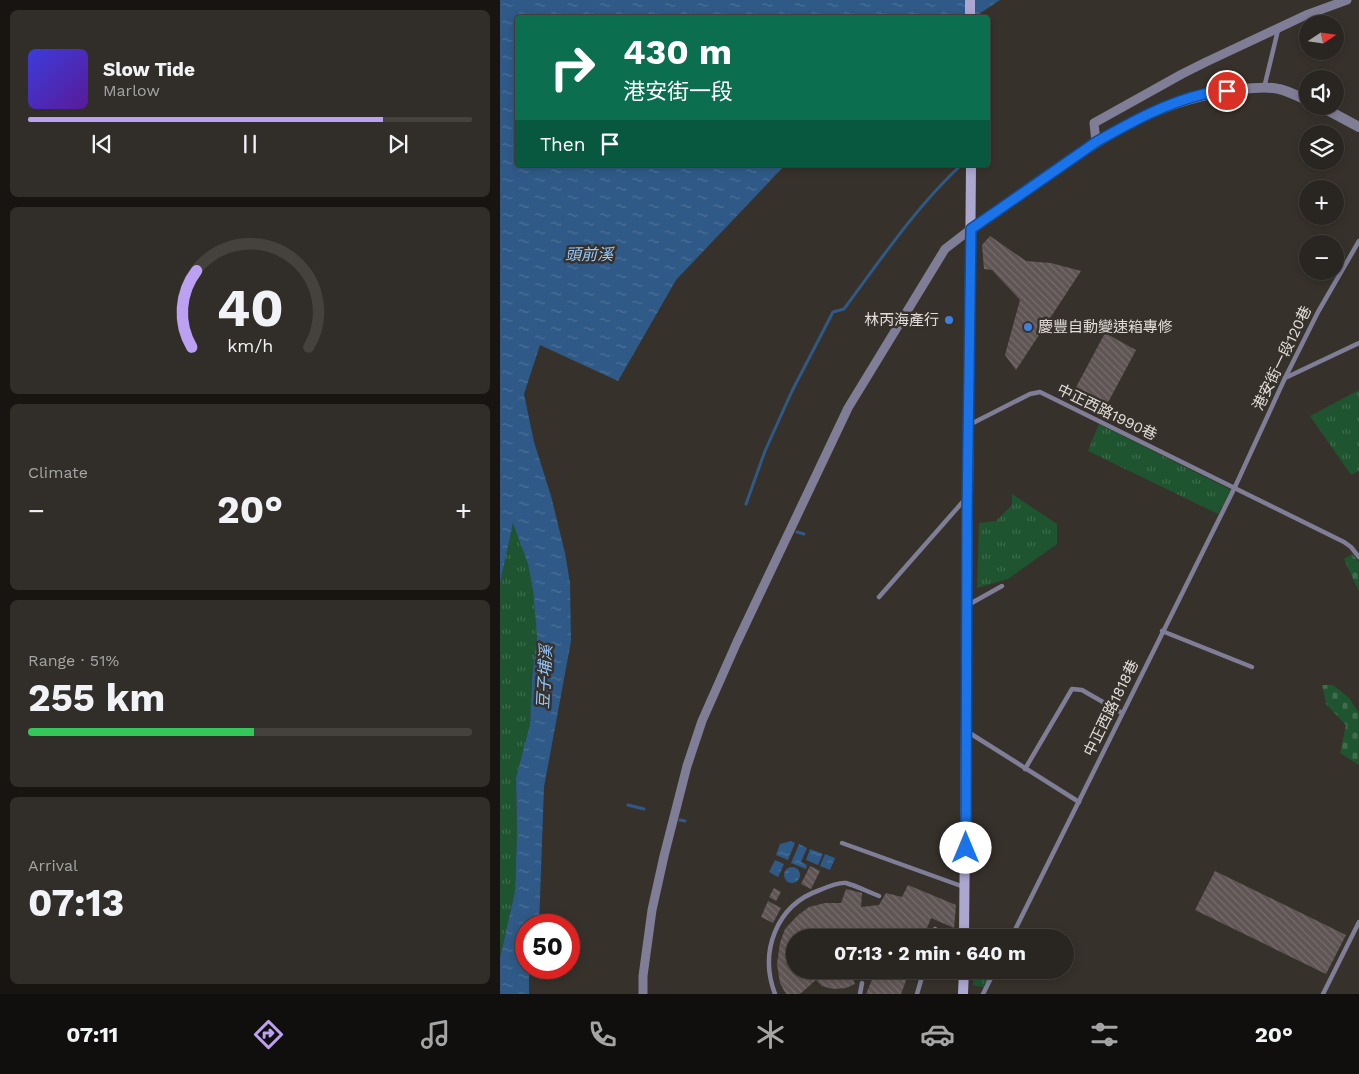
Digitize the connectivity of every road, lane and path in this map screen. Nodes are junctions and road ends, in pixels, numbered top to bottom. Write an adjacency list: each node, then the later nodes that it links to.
1 (970, 0): 3 (main road)
2 (1347, 0): 4 (street)
3 (970, 15)
4 (1278, 28): 5 (lane); 9 (street)
5 (1264, 88): 6 (street); 9 (street)
6 (1299, 97)
7 (1337, 115): 8 (street)
8 (1359, 127)
9 (1096, 142): 11 (street)
10 (972, 167): 11 (main road)
11 (971, 229): 15 (main road); 38 (street)
12 (1359, 241): 14 (lane, 港安街一段120巷)
13 (1359, 343): 14 (lane)
14 (1285, 378): 16 (lane, 港安街一段120巷)
15 (969, 425): 16 (lane, 中正西路1990巷); 17 (main road)
16 (1234, 489): 18 (lane); 22 (lane, 中正西路1818巷)
17 (968, 496): 20 (lane); 21 (main road)
18 (1359, 557)
19 (1002, 586): 21 (lane)
20 (879, 597)
21 (967, 606): 25 (main road)
22 (1162, 631): 23 (lane); 24 (lane, 中正西路1818巷)
23 (1252, 667)
24 (1122, 713): 26 (lane); 27 (lane, 中正西路1818巷)
25 (966, 731): 26 (lane); 29 (main road)
26 (1026, 769): 27 (lane)
27 (1079, 802): 33 (lane, 中正西路1818巷)
28 (842, 843): 29 (lane)
29 (965, 887): 32 (main road)
30 (879, 896): 39 (lane)
31 (1359, 922): 44 (lane)
32 (964, 929)
33 (1016, 929)
34 (921, 979): 41 (lane)
35 (964, 979): 42 (main road)
36 (990, 979): 43 (lane)
37 (862, 983): 40 (lane)
38 (643, 994)
39 (775, 994)
40 (860, 994)
41 (917, 994)
42 (963, 994)
43 (983, 994)
44 (1323, 994)

